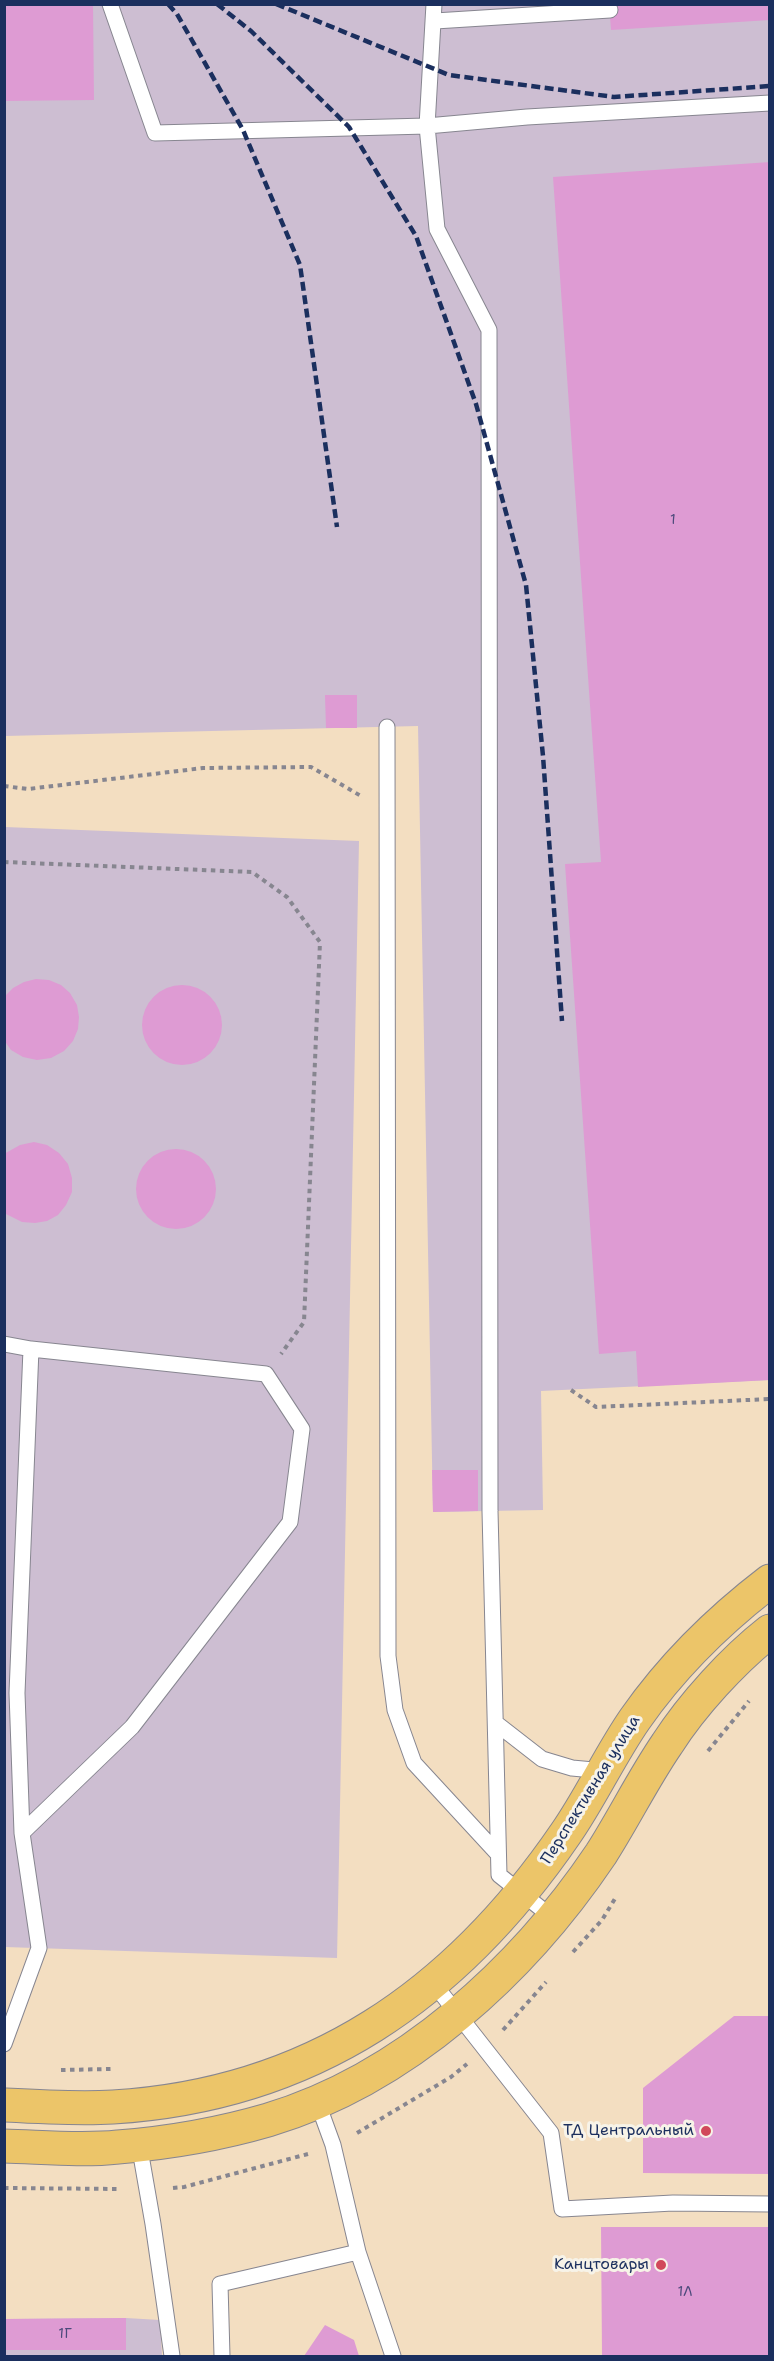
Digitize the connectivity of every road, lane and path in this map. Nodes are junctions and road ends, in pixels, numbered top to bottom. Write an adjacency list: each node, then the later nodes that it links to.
1 (110, 4): 6 (lane)
2 (435, 4): 4 (lane)
3 (610, 10): 4 (lane)
4 (435, 21): 6 (lane)
5 (770, 103): 6 (lane)
6 (428, 126): 19 (lane)
7 (387, 727): 9 (lane)
8 (4, 786): 9 (path)
9 (387, 811): 22 (lane)
10 (4, 862): 13 (path)
11 (4, 1344): 12 (lane)
12 (31, 1349): 13 (lane); 18 (lane)
13 (266, 1374): 21 (lane)
14 (571, 1390): 15 (path)
15 (770, 1399)
16 (770, 1581): 20 (main road, Перспективная улица)
17 (770, 1631): 24 (main road)
18 (11, 1693): 21 (lane)
19 (497, 1724): 20 (lane); 22 (lane)
20 (604, 1771): 23 (main road, Перспективная улица)
21 (22, 1833): 27 (lane)
22 (497, 1853): 23 (lane)
23 (522, 1893): 24 (lane); 25 (main road, Перспективная улица)
24 (553, 1918): 26 (main road)
25 (434, 1984): 26 (lane); 31 (main road, Перспективная улица)
26 (458, 2015): 30 (main road); 34 (lane)
27 (4, 2044)
28 (120, 2069): 29 (path)
29 (51, 2070)
30 (317, 2101): 32 (main road); 35 (lane)
31 (4, 2105)
32 (138, 2144): 33 (main road); 36 (lane)
33 (4, 2146)
34 (770, 2204)
35 (358, 2252): 37 (lane); 38 (lane)
36 (172, 2356)
37 (222, 2356)
38 (393, 2356)

